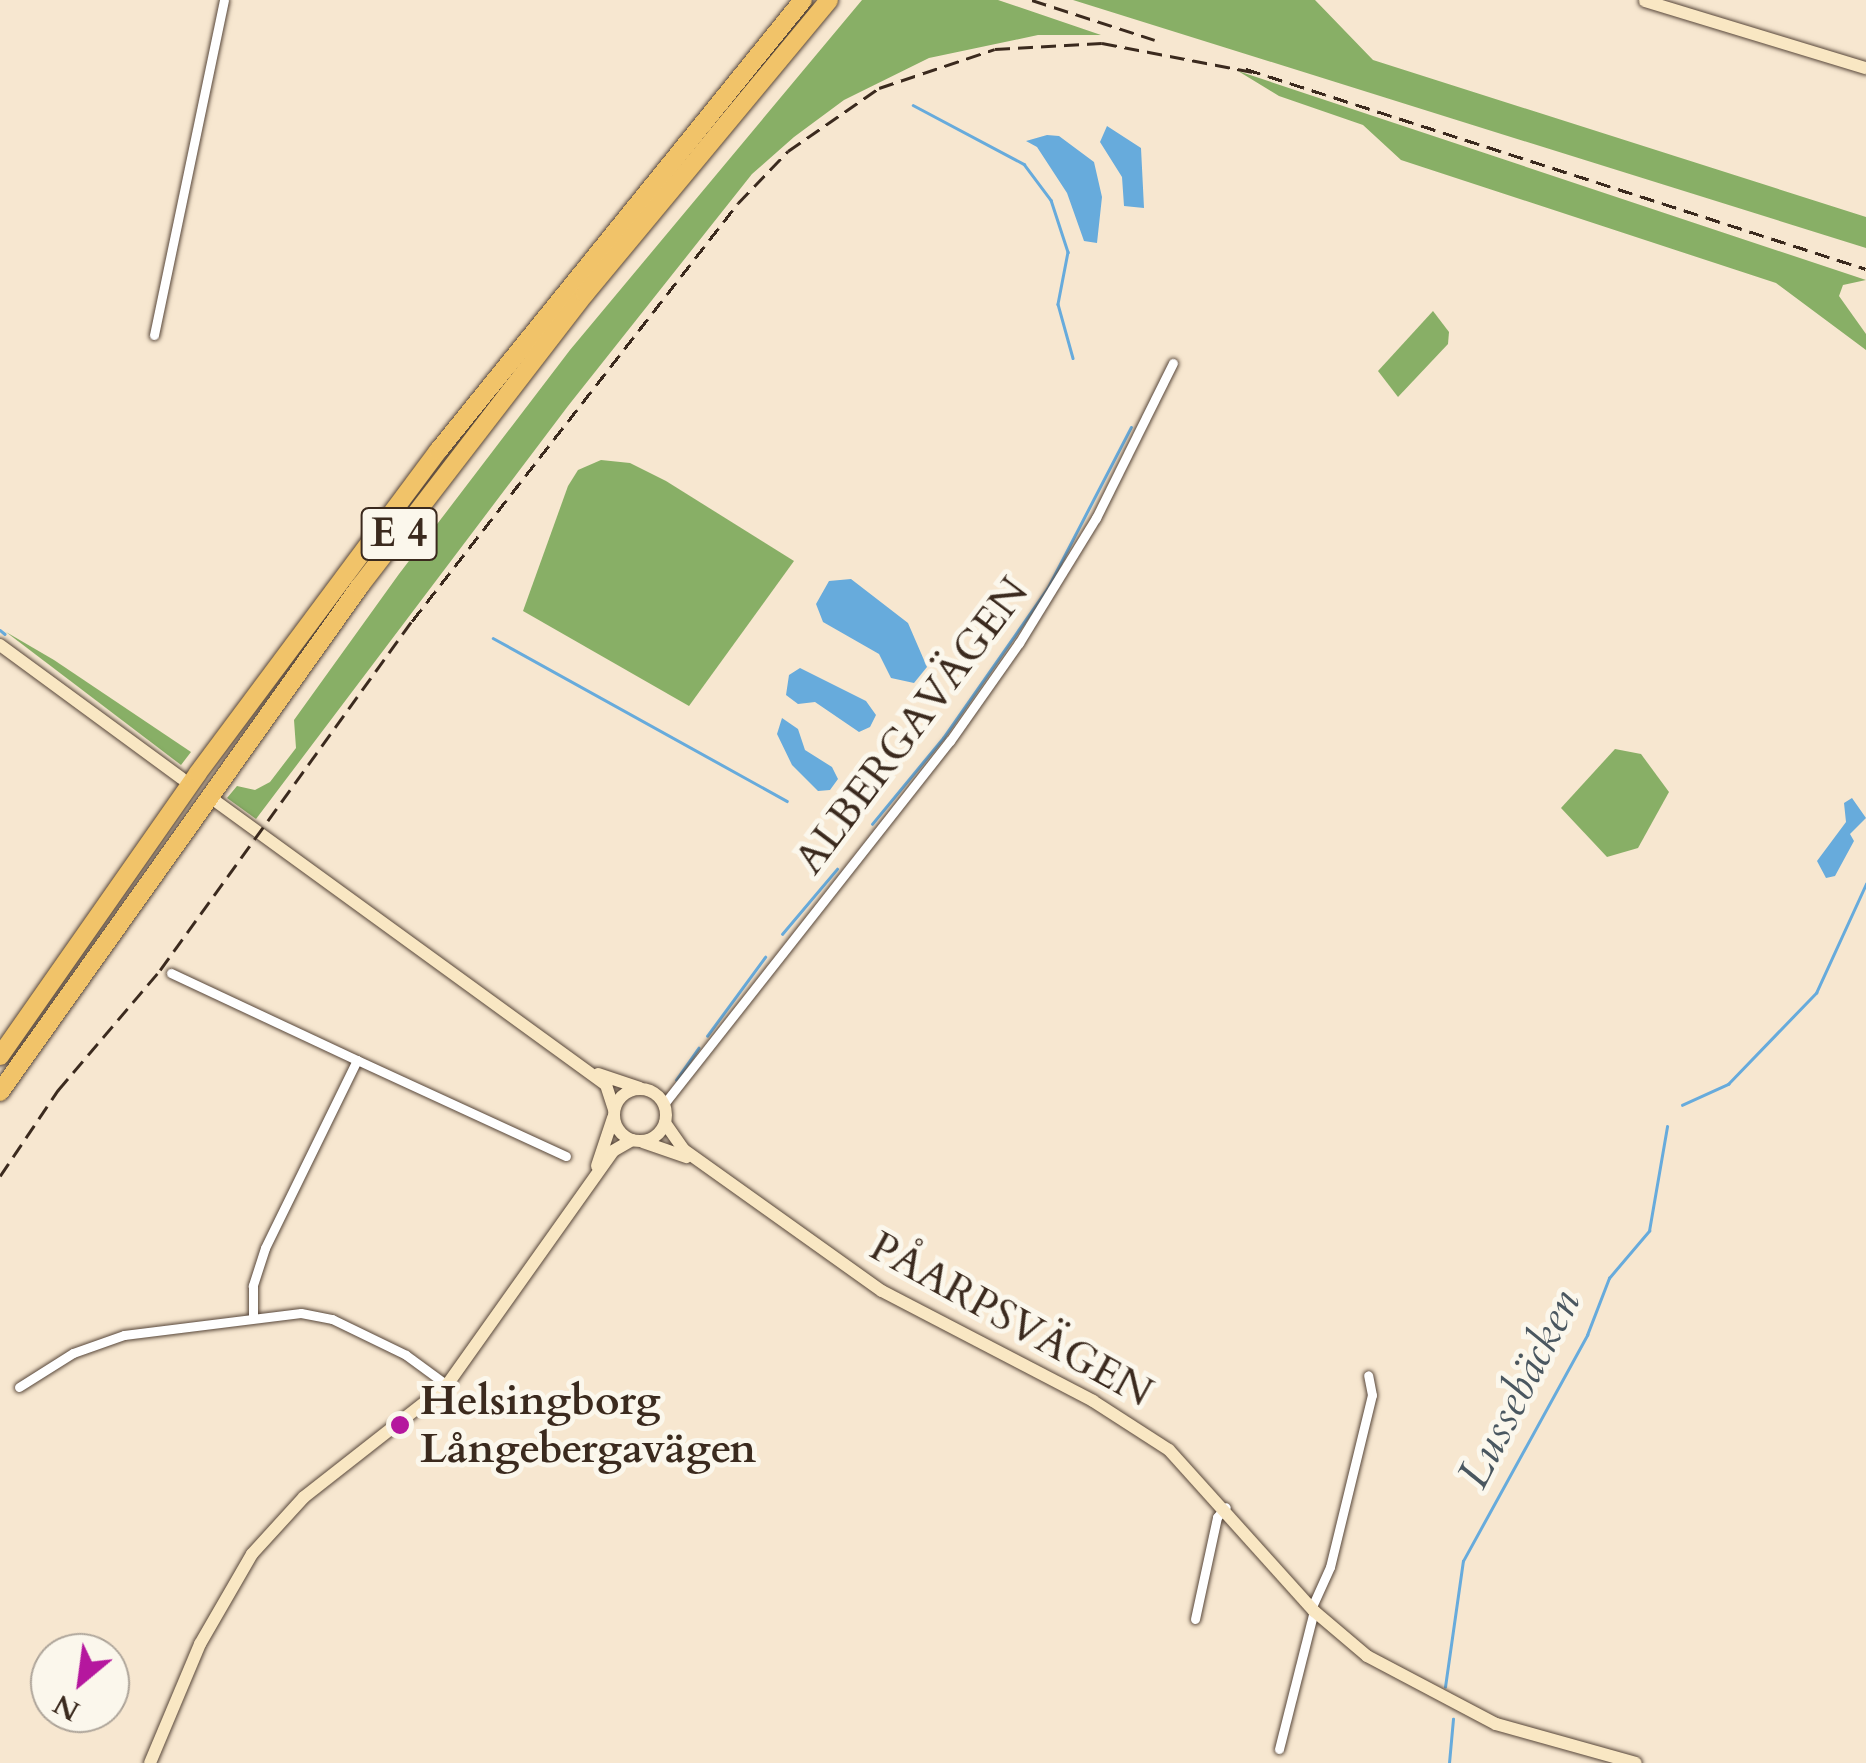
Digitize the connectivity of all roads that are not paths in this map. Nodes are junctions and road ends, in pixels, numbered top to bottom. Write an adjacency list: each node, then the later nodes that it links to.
1 (224, 0): 6 (street)
2 (803, 0): 12 (highway, E 4)
3 (829, 0): 16 (highway, E 4)
4 (1644, 0): 5 (street)
5 (1866, 68)
6 (154, 335)
7 (1173, 362): 17 (street, ALBERGAVÄGEN)
8 (0, 645): 9 (street)
9 (182, 778)
10 (214, 800): 14 (street)
11 (170, 974): 13 (street)
12 (0, 1056)
13 (357, 1060): 21 (street); 24 (street)
14 (584, 1068): 15 (street); 18 (street)
15 (643, 1089): 17 (street); 18 (street)
16 (0, 1092)
17 (664, 1104): 19 (street)
18 (614, 1113): 20 (street); 23 (street)
19 (665, 1123): 20 (street); 22 (street, PÅARPSVÄGEN)
20 (637, 1141): 22 (street, PÅARPSVÄGEN); 23 (street)
21 (566, 1156)
22 (706, 1166): 28 (street, PÅARPSVÄGEN)
23 (588, 1189): 26 (street)
24 (253, 1317): 26 (street); 27 (street)
25 (1368, 1375): 29 (street)
26 (447, 1385): 32 (street)
27 (20, 1387)
28 (1226, 1507): 29 (street, PÅARPSVÄGEN); 30 (street)
29 (1312, 1610): 31 (street); 33 (street, PÅARPSVÄGEN)
30 (1195, 1618)
31 (1279, 1749)
32 (150, 1763)
33 (1636, 1763)

